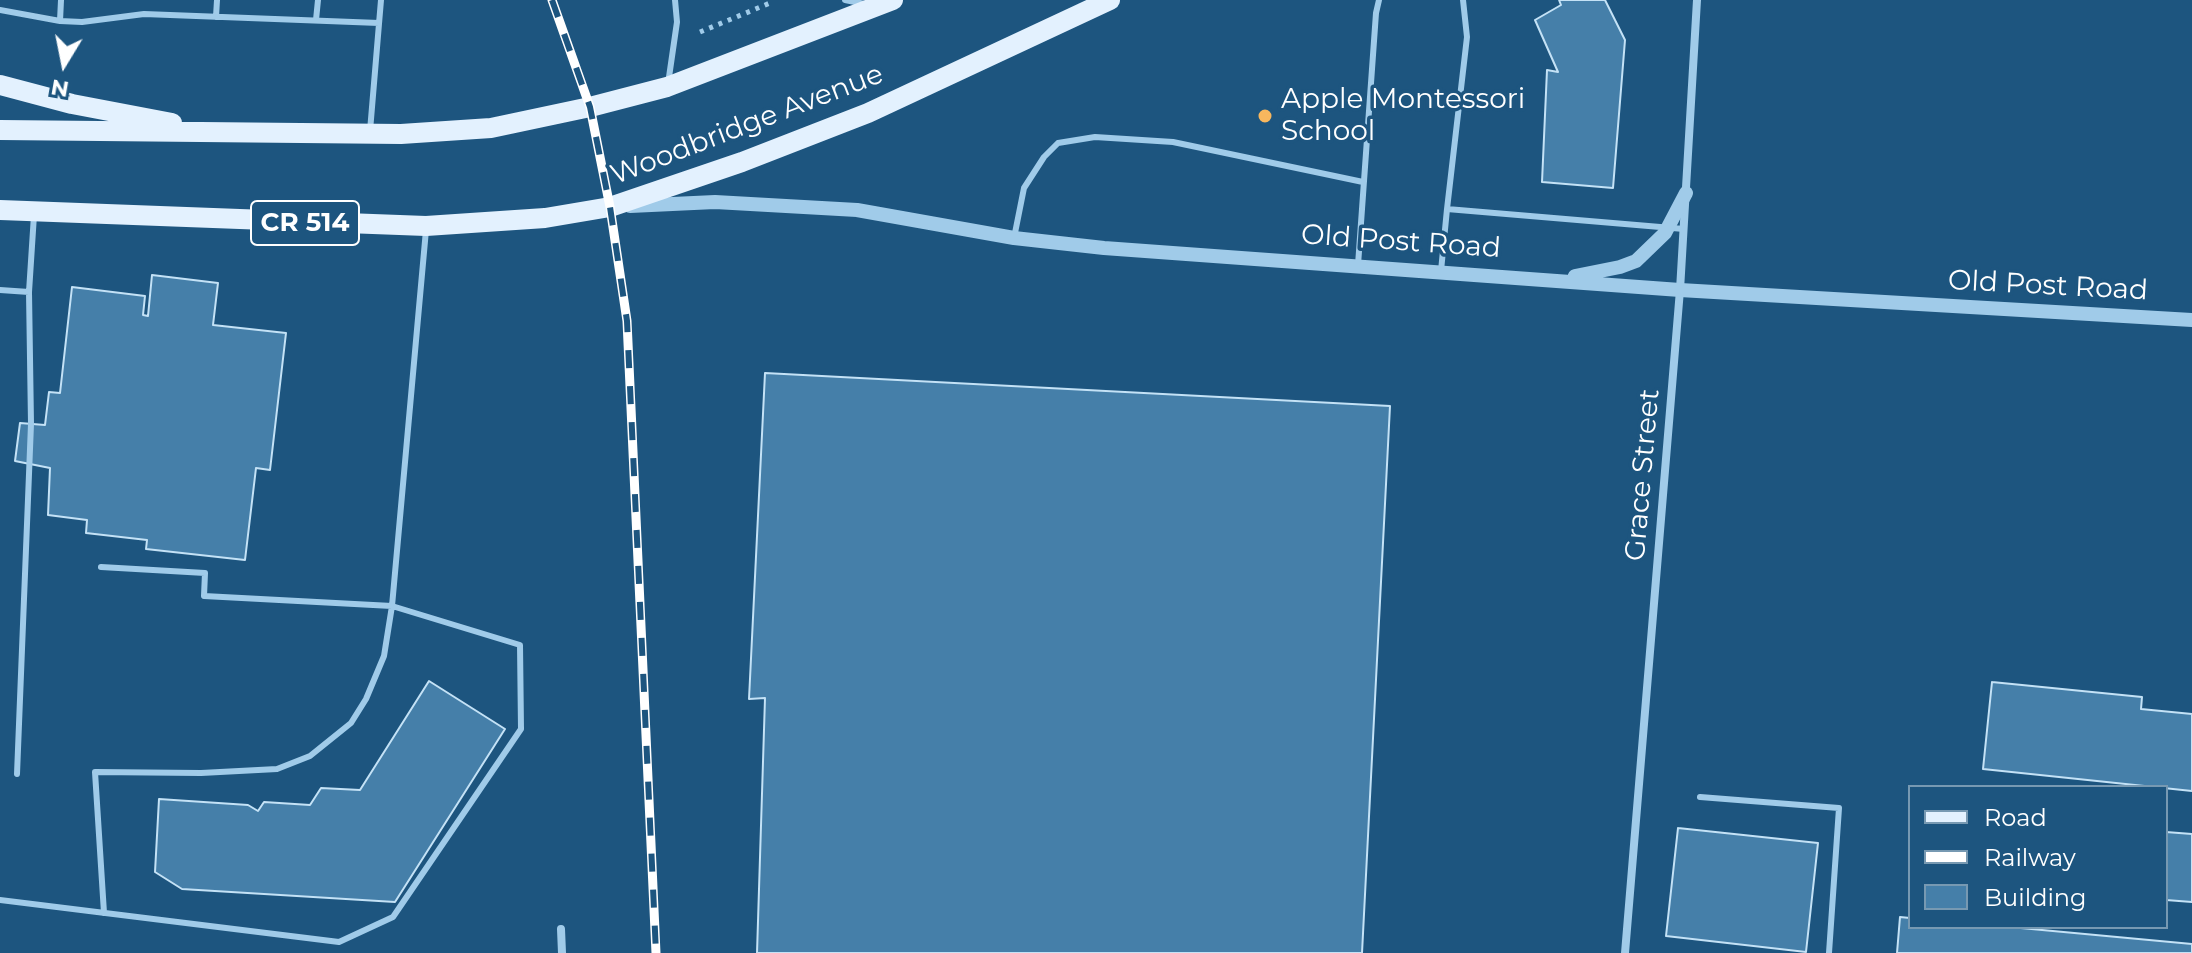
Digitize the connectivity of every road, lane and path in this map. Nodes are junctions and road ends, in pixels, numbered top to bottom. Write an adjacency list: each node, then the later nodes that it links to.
1 (61, 0): 16 (lane)
2 (217, 0): 14 (lane)
3 (318, 0): 15 (lane)
4 (381, 0): 17 (lane)
5 (675, 0): 20 (lane)
6 (845, 0): 12 (lane)
7 (1110, 0): 26 (main road, Woodbridge Avenue / CR 514)
8 (1379, 0): 24 (lane)
9 (1463, 0): 27 (lane)
10 (1697, 0): 25 (street, Grace Street)
11 (770, 3): 18 (path)
12 (885, 3): 20 (main road)
13 (0, 10): 16 (lane)
14 (216, 17): 15 (lane); 16 (lane)
15 (316, 20): 17 (lane)
16 (60, 21)
17 (379, 23): 23 (lane)
18 (700, 32)
19 (0, 85): 22 (main road)
20 (667, 87): 23 (main road)
21 (0, 130): 22 (main road)
22 (219, 132): 23 (main road)
23 (370, 134)
24 (1363, 182): 33 (lane); 34 (lane)
25 (1686, 193): 31 (street); 32 (street, Grace Street)
26 (610, 207): 30 (main road, Woodbridge Avenue / CR 514); 33 (street, Old Post Road)
27 (1447, 209): 31 (lane); 35 (lane)
28 (0, 210): 29 (main road, Woodbridge Avenue / CR 514)
29 (34, 211): 30 (main road, Woodbridge Avenue / CR 514); 39 (lane)
30 (426, 226): 42 (lane)
31 (1667, 229): 32 (lane); 36 (street)
32 (1684, 229): 38 (street, Grace Street)
33 (1014, 238): 34 (street, Old Post Road)
34 (1358, 265): 35 (street, Old Post Road)
35 (1441, 271): 36 (street, Old Post Road)
36 (1559, 279): 38 (street, Old Post Road)
37 (0, 290): 39 (lane)
38 (1680, 290): 40 (street, Old Post Road); 49 (street, Grace Street)
39 (29, 292): 43 (lane)
40 (2192, 320)
41 (101, 567): 42 (lane)
42 (392, 606): 46 (lane); 46 (lane)
43 (17, 774)
44 (1700, 797): 50 (lane)
45 (0, 900): 46 (lane)
46 (104, 913)
47 (561, 929): 48 (street)
48 (562, 953)
49 (1625, 953)
50 (1829, 953)

